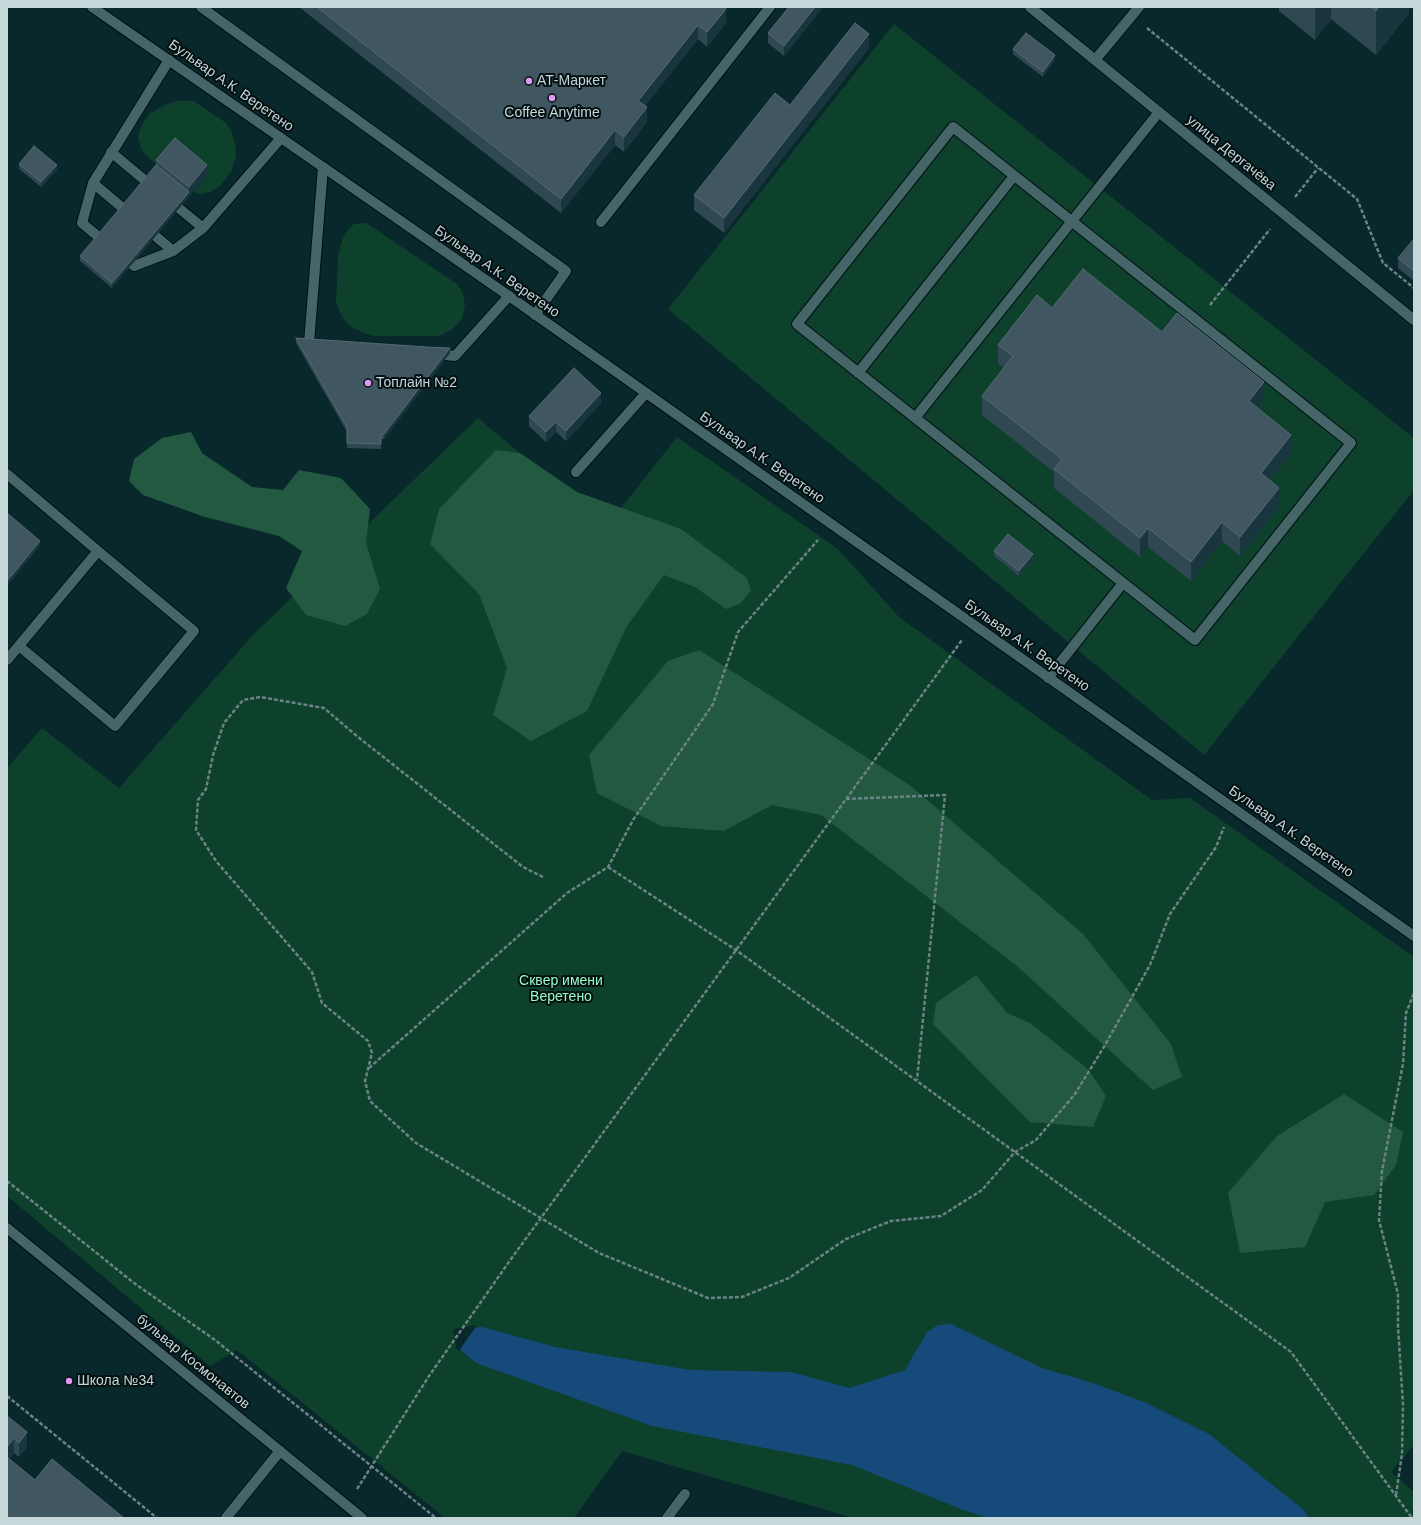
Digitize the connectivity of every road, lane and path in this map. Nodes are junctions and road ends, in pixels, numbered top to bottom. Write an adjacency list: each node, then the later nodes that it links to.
1 (92, 7): 7 (street, Бульвар А.К. Веретено)
2 (201, 7): 23 (street)
3 (770, 7): 17 (street)
4 (1030, 7): 8 (street, улица Дергачёва)
5 (1139, 7): 6 (street)
6 (1132, 16): 8 (street); 13 (path)
7 (169, 60): 10 (street, Бульвар А.К. Веретено); 11 (street)
8 (1095, 60): 9 (street, улица Дергачёва)
9 (1159, 112): 16 (street, улица Дергачёва); 18 (street)
10 (281, 138): 12 (street, Бульвар А.К. Веретено); 19 (street)
11 (111, 152): 15 (street); 19 (street)
12 (323, 167): 22 (street, Бульвар А.К. Веретено); 26 (street)
13 (1318, 168): 16 (path); 21 (path)
14 (1014, 176): 18 (street); 28 (street); 28 (street)
15 (93, 183): 20 (street); 20 (street)
16 (1283, 213): 24 (street, улица Дергачёва); 25 (path)
17 (601, 222)
18 (1071, 222): 25 (street); 30 (street)
19 (203, 228): 20 (street)
20 (173, 251)
21 (1414, 288)
22 (509, 296): 23 (street, Бульвар А.К. Веретено); 27 (street)
23 (535, 315): 29 (street, Бульвар А.К. Веретено)
24 (1414, 320)
25 (1197, 321): 35 (street)
26 (332, 345)
27 (424, 353)
28 (858, 373): 30 (street)
29 (646, 393): 31 (street); 33 (street, Бульвар А.К. Веретено)
30 (915, 418): 35 (street)
31 (576, 472)
32 (7, 474): 34 (street)
33 (832, 525): 36 (street, Бульвар А.К. Веретено); 42 (path)
34 (98, 551): 37 (street); 37 (street)
35 (1123, 583): 39 (street)
36 (973, 625): 39 (street, Бульвар А.К. Веретено); 40 (path)
37 (19, 646): 38 (street)
38 (7, 660)
39 (1048, 678): 41 (street, Бульвар А.К. Веретено)
40 (846, 799): 45 (path); 48 (path)
41 (1233, 808): 44 (street, Бульвар А.К. Веретено); 49 (path)
42 (608, 867): 45 (path); 47 (path)
43 (544, 877): 47 (path)
44 (1414, 936)
45 (736, 950): 48 (path); 51 (path)
46 (1414, 993): 57 (path)
47 (369, 1068): 51 (path)
48 (917, 1081): 49 (path)
49 (1015, 1152): 51 (path); 57 (path)
50 (7, 1181): 55 (path)
51 (541, 1218): 55 (path)
52 (7, 1228): 54 (street, бульвар Космонавтов)
53 (7, 1396): 59 (path)
54 (280, 1452): 58 (street, бульвар Космонавтов); 60 (street)
55 (372, 1466): 58 (path); 62 (path)
56 (685, 1494): 63 (street)
57 (1396, 1495): 64 (path)
58 (347, 1505): 61 (street, бульвар Космонавтов)
59 (157, 1518)
60 (226, 1518)
61 (362, 1518)
62 (436, 1518)
63 (667, 1518)
64 (1412, 1518)

